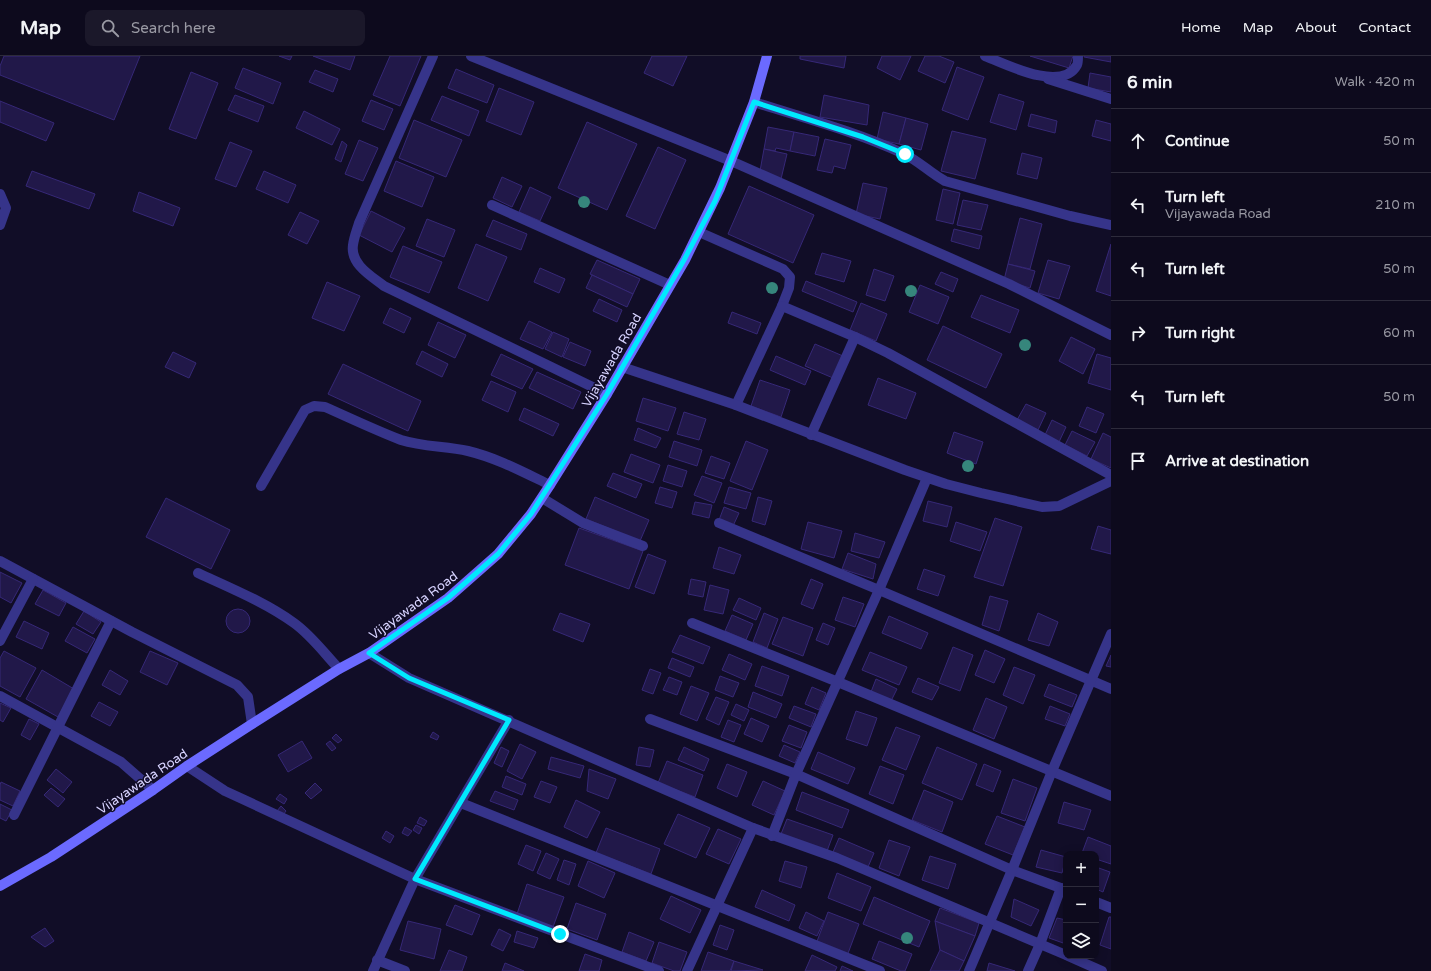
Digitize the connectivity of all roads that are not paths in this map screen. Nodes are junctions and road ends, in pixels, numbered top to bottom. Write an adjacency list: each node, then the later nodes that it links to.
1 (433, 56): 20 (street)
2 (471, 56): 9 (street)
3 (767, 56): 8 (main road, Vijayawada Road)
4 (985, 56): 6 (street)
5 (1078, 56): 6 (street)
6 (1033, 75): 7 (street)
7 (1111, 99)
8 (754, 102): 9 (main road, Vijayawada Road); 13 (street)
9 (731, 161): 14 (main road, Vijayawada Road); 17 (street)
10 (0, 194): 12 (street)
11 (492, 205): 15 (street)
12 (0, 225)
13 (1111, 226)
14 (699, 232): 15 (main road, Vijayawada Road); 16 (street)
15 (670, 285): 19 (main road, Vijayawada Road)
16 (782, 306): 18 (street); 21 (street)
17 (1111, 335)
18 (855, 337): 22 (street); 23 (street)
19 (622, 367): 20 (main road, Vijayawada Road); 21 (street)
20 (607, 394): 26 (main road, Vijayawada Road)
21 (736, 405): 22 (street)
22 (811, 435): 24 (street)
23 (1111, 475)
24 (927, 478): 25 (street); 34 (street)
25 (1111, 481)
26 (550, 485): 27 (street); 28 (main road, Vijayawada Road)
27 (261, 486)
28 (542, 498): 30 (street); 39 (main road, Vijayawada Road)
29 (718, 523): 34 (street)
30 (643, 546)
31 (0, 561): 33 (street)
32 (198, 572): 40 (street)
33 (33, 579): 35 (street); 38 (street)
34 (879, 590): 41 (street); 42 (street)
35 (111, 621): 47 (street); 48 (street)
36 (692, 623): 42 (street)
37 (1111, 634): 41 (street)
38 (0, 641)
39 (369, 653): 40 (main road, Vijayawada Road); 46 (street)
40 (339, 669): 47 (main road, Vijayawada Road)
41 (1091, 680): 43 (street); 50 (street)
42 (838, 682): 50 (street); 51 (street)
43 (1111, 689)
44 (0, 696): 48 (street)
45 (650, 718): 51 (street)
46 (509, 720): 54 (street); 56 (street)
47 (252, 724): 49 (main road, Vijayawada Road)
48 (58, 726): 52 (street); 55 (street)
49 (187, 766): 52 (main road, Vijayawada Road); 59 (street)
50 (1052, 771): 53 (street); 58 (street)
51 (796, 774): 57 (street); 58 (street)
52 (154, 790): 60 (main road, Vijayawada Road)
53 (1111, 796)
54 (461, 803): 59 (street); 64 (street)
55 (14, 815)
56 (753, 828): 57 (street); 64 (street)
57 (772, 836): 66 (street)
58 (1012, 870): 61 (street); 66 (street)
59 (415, 879): 70 (street); 73 (street)
60 (0, 886)
61 (1063, 889)
62 (1063, 891): 67 (street)
63 (1099, 903): 65 (street)
64 (717, 906): 74 (street); 75 (street)
65 (1111, 908)
66 (990, 923): 67 (street); 76 (street)
67 (1040, 944): 68 (street); 77 (street)
68 (1063, 954)
69 (1074, 959): 78 (street)
70 (378, 960): 71 (street); 72 (street)
71 (373, 971)
72 (405, 971)
73 (659, 971)
74 (687, 971)
75 (880, 971)
76 (968, 971)
77 (1028, 971)
78 (1102, 971)

